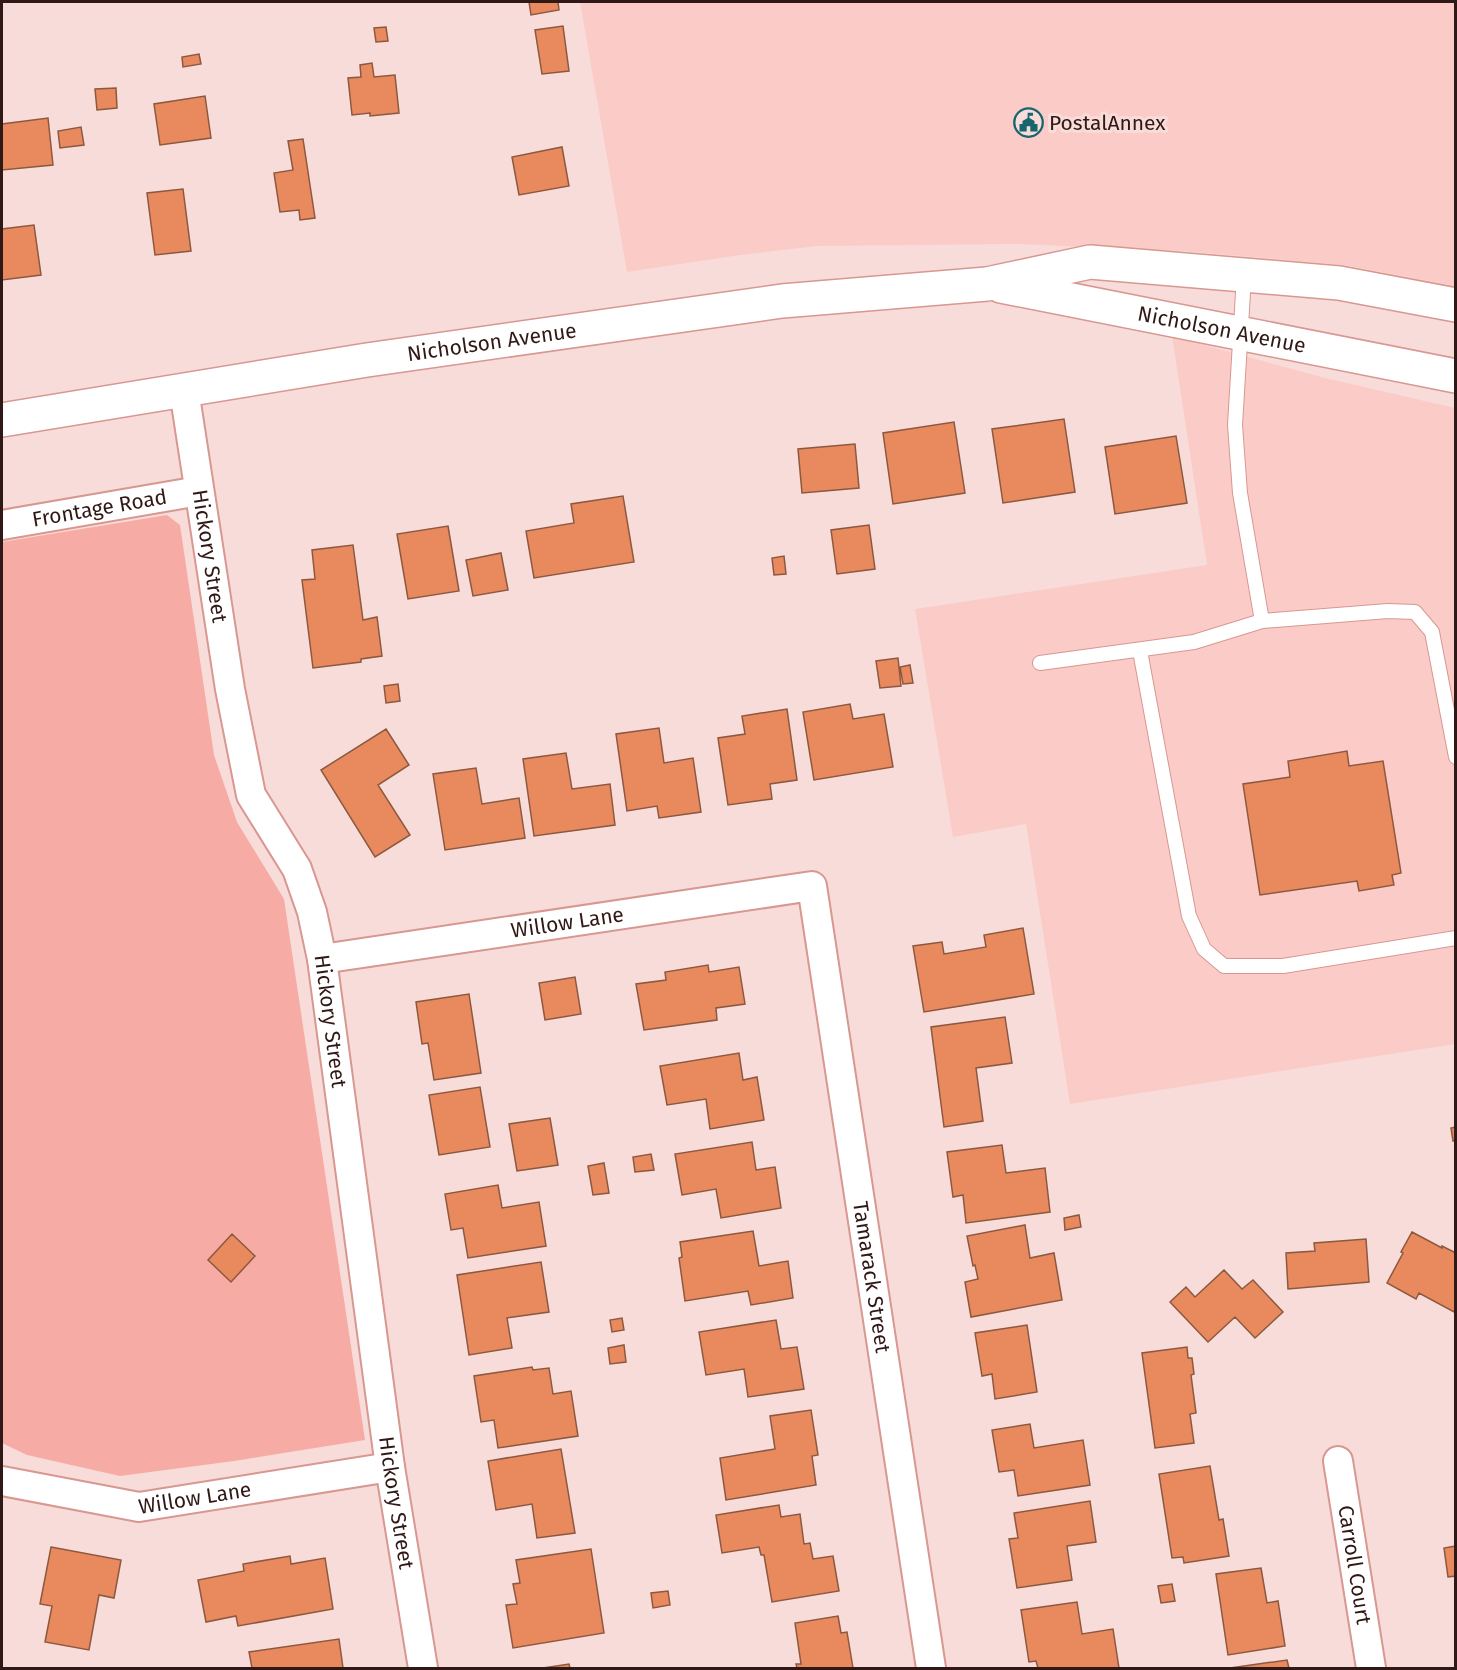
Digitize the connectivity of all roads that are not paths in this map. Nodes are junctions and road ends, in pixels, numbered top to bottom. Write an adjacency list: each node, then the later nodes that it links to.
1 (1244, 276): 2 (main road, Nicholson Avenue); 3 (main road, Nicholson Avenue); 4 (lane)
2 (987, 284): 4 (main road, Nicholson Avenue); 6 (main road, Nicholson Avenue)
3 (1455, 305)
4 (1241, 333): 5 (main road, Nicholson Avenue); 10 (lane)
5 (1455, 376)
6 (184, 390): 7 (main road, Nicholson Avenue); 8 (street, Hickory Street)
7 (2, 420)
8 (199, 491): 9 (street, Frontage Road); 16 (street, Hickory Street)
9 (2, 525)
10 (1262, 621): 11 (lane); 13 (lane)
11 (1140, 651): 12 (lane); 15 (lane)
12 (1040, 663)
13 (1455, 757)
14 (812, 886): 16 (street, Willow Lane); 21 (street, Tamarack Street)
15 (1455, 938)
16 (322, 958): 18 (street, Hickory Street)
17 (1338, 1461): 22 (street, Carroll Court)
18 (390, 1467): 19 (street, Willow Lane); 20 (street, Hickory Street)
19 (2, 1481)
20 (423, 1668)
21 (931, 1668)
22 (1371, 1668)

